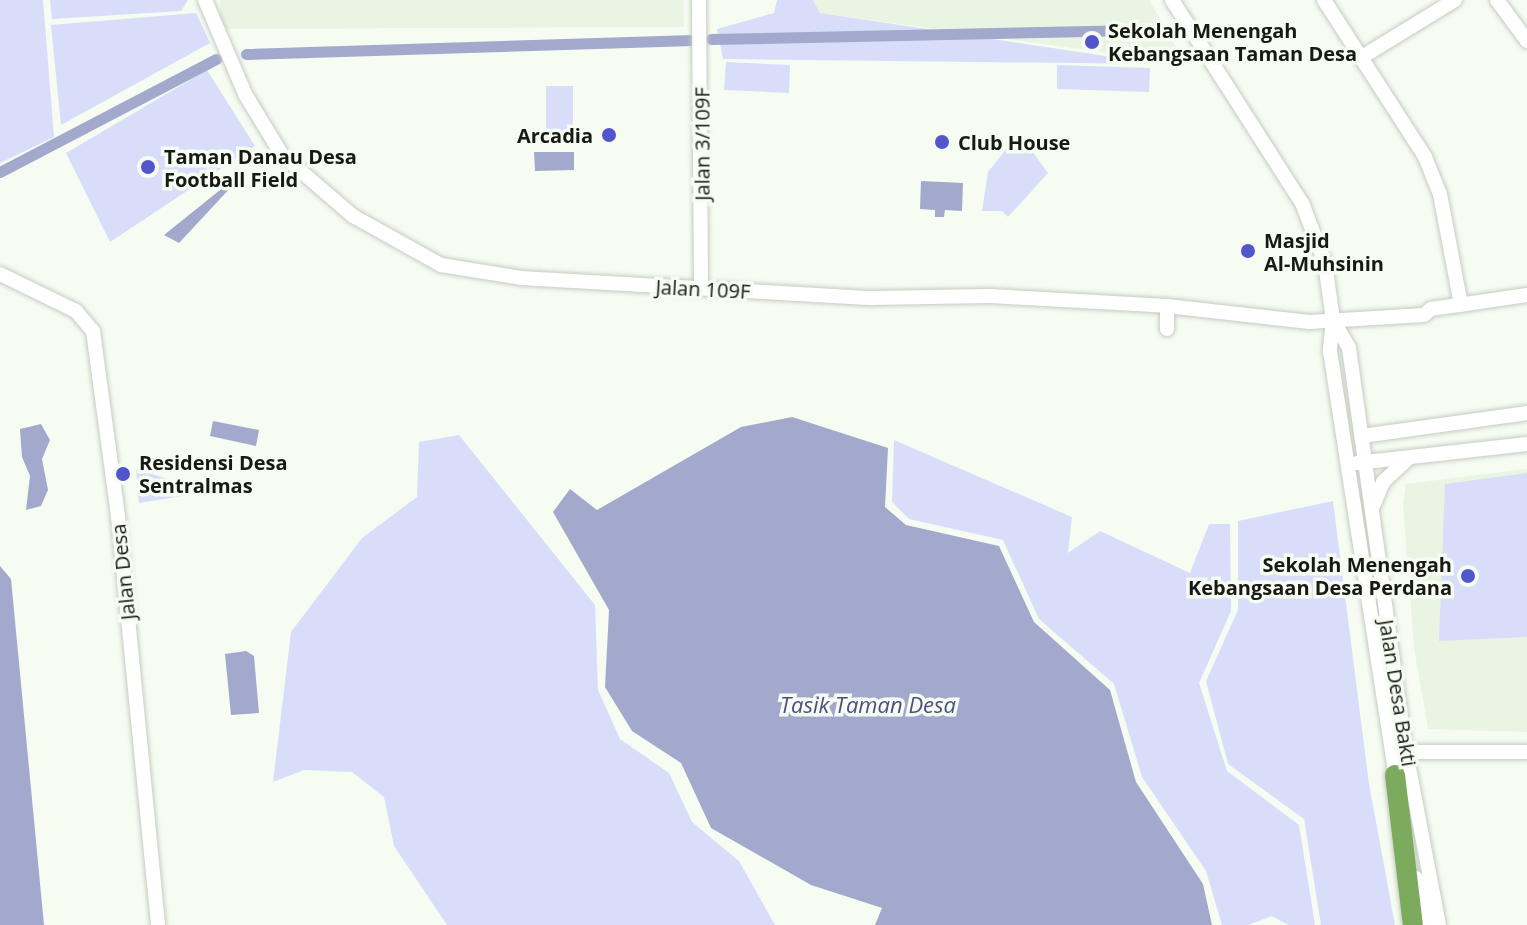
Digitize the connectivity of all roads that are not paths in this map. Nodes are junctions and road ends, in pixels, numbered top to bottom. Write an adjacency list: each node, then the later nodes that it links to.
1 (205, 0): 10 (street, Jalan 109F)
2 (699, 0): 10 (street, Jalan 3/109F)
3 (1172, 0): 14 (street, Jalan Desa Bakti)
4 (1324, 0): 8 (street)
5 (1455, 0): 8 (street)
6 (1497, 0): 7 (street)
7 (1527, 41)
8 (1362, 57): 12 (street)
9 (0, 274): 26 (street, Jalan Desa)
10 (701, 288): 13 (street, Jalan 109F)
11 (1527, 295): 12 (street, Jalan 109F)
12 (1461, 305): 14 (street, Jalan 109F)
13 (1167, 306): 14 (street, Jalan 109F); 15 (street)
14 (1333, 320): 17 (street, Jalan Desa Bakti); 21 (street, Jalan Desa Bakti)
15 (1167, 329)
16 (1527, 413): 17 (street)
17 (1362, 436): 20 (street, Jalan Desa Bakti)
18 (1527, 444): 19 (street)
19 (1410, 458): 20 (street); 22 (street)
20 (1365, 463): 21 (street); 22 (street, Jalan Desa Bakti)
21 (1348, 464): 25 (street, Jalan Desa Bakti)
22 (1370, 514): 23 (street, Jalan Desa Bakti)
23 (1406, 752): 24 (street); 29 (street, Jalan Desa Bakti)
24 (1527, 752)
25 (1395, 775): 27 (highway); 28 (street, Jalan Desa Bakti)
26 (158, 925)
27 (1413, 925)
28 (1426, 925)
29 (1439, 925)

